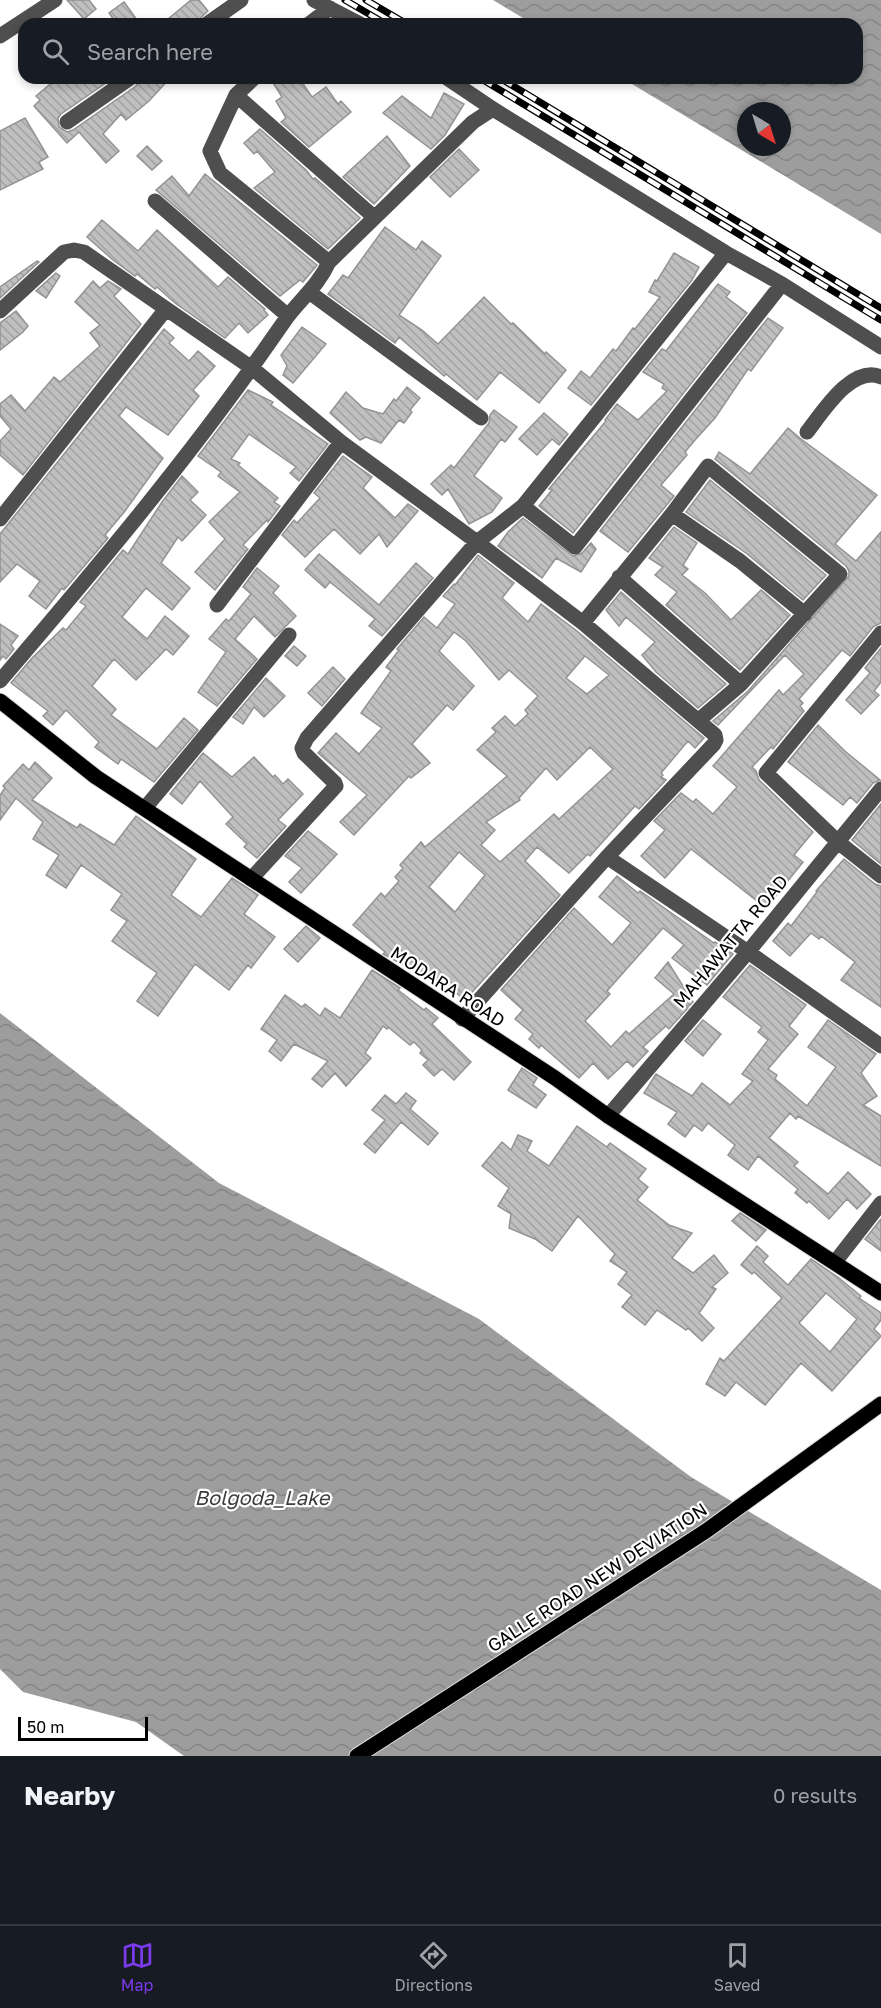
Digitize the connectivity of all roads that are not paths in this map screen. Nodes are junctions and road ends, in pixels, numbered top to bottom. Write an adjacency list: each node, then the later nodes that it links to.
1 (55, 0): 5 (street)
2 (241, 0): 6 (street)
3 (314, 0): 4 (street)
4 (330, 8): 7 (street); 8 (street)
5 (28, 18)
6 (216, 18)
7 (317, 18)
8 (349, 18)
9 (18, 24): 10 (street)
10 (0, 36)
11 (121, 84): 16 (street)
12 (247, 84): 14 (street)
13 (456, 84): 15 (street)
14 (236, 94): 18 (street); 20 (street)
15 (493, 109): 18 (street); 19 (street)
16 (67, 122)
17 (154, 201): 25 (street)
18 (374, 217): 20 (street)
19 (726, 253): 21 (street); 32 (street)
20 (329, 262): 22 (street)
21 (782, 284): 26 (street); 32 (street)
22 (309, 292): 25 (street); 29 (street)
23 (166, 309): 24 (street); 27 (street); 34 (street)
24 (0, 311)
25 (288, 316): 27 (street)
26 (881, 347)
27 (252, 368): 31 (street); 42 (street)
28 (881, 377): 30 (street)
29 (481, 418)
30 (807, 432)
31 (341, 442): 35 (street); 37 (street)
32 (523, 506): 35 (street)
33 (672, 514): 36 (street); 38 (street); 38 (street)
34 (0, 519)
35 (477, 542): 39 (street); 51 (street)
36 (619, 577): 39 (street); 43 (street)
37 (217, 605)
38 (805, 614): 43 (street)
39 (583, 623): 45 (street)
40 (881, 633): 48 (street)
41 (289, 635): 47 (street)
42 (0, 681)
43 (741, 684): 45 (street)
44 (0, 702): 47 (main road, MODARA ROAD)
45 (699, 720): 49 (street)
46 (881, 789): 48 (street, MAHAWATTA ROAD)
47 (145, 808): 51 (main road, MODARA ROAD)
48 (838, 842): 50 (street); 52 (street, MAHAWATTA ROAD)
49 (607, 857): 52 (street); 53 (street)
50 (881, 876)
51 (251, 879): 53 (main road, MODARA ROAD)
52 (748, 952): 54 (street); 55 (street, MAHAWATTA ROAD)
53 (462, 1019): 55 (main road, MODARA ROAD)
54 (881, 1046)
55 (608, 1116): 57 (main road, MODARA ROAD)
56 (881, 1203): 57 (street)
57 (835, 1262): 58 (main road, MODARA ROAD)
58 (881, 1293)
59 (881, 1404): 61 (main road, GALLE ROAD NEW DEVIATION)
60 (881, 1411): 61 (main road, GALLE ROAD NEW DEVIATION)
61 (853, 1424): 62 (main road, GALLE ROAD NEW DEVIATION)
62 (357, 1756)

